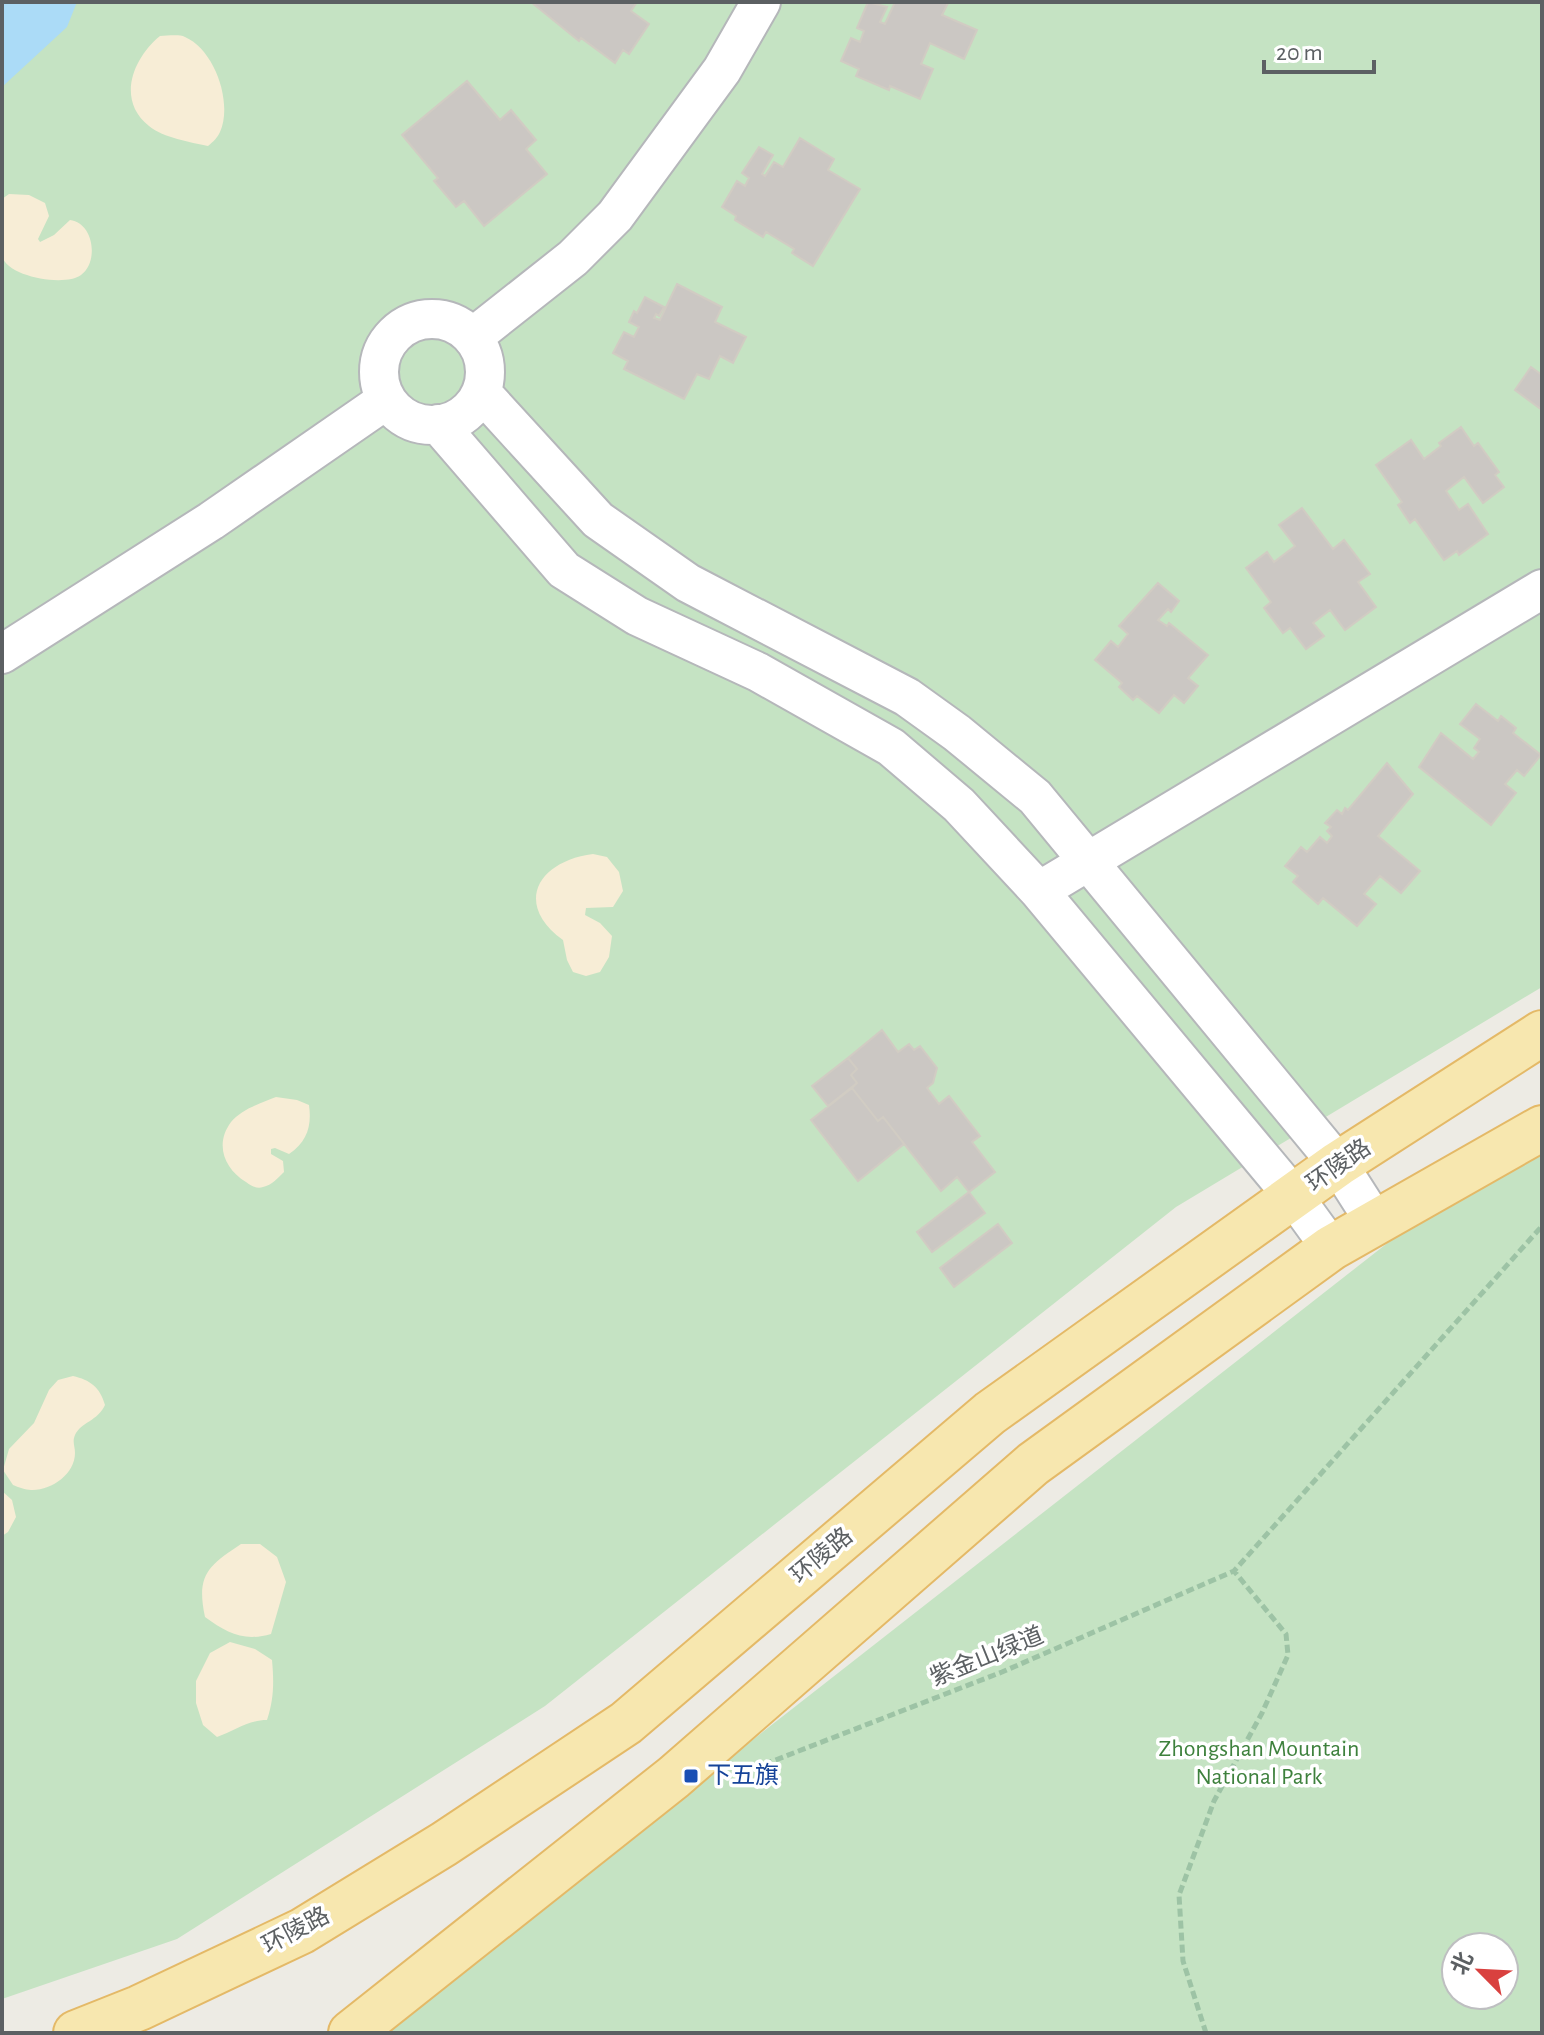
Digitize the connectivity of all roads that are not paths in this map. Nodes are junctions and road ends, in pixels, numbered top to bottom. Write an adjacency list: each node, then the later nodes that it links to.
1 (761, 2): 2 (street)
2 (473, 337): 3 (street); 4 (street)
3 (481, 392): 5 (street); 8 (street)
4 (386, 400): 5 (street); 7 (street)
5 (438, 424): 9 (street)
6 (1542, 589): 8 (street)
7 (2, 654)
8 (1088, 862): 9 (street); 12 (street)
9 (1039, 891): 13 (street)
10 (1542, 1033): 12 (main road, 环陵路)
11 (1542, 1128): 14 (main road)
12 (1338, 1164): 13 (main road, 环陵路); 14 (street)
13 (1294, 1197): 15 (street); 16 (main road, 环陵路)
14 (1375, 1222): 15 (main road)
15 (1331, 1248): 17 (main road)
16 (76, 2033)
17 (351, 2033)

